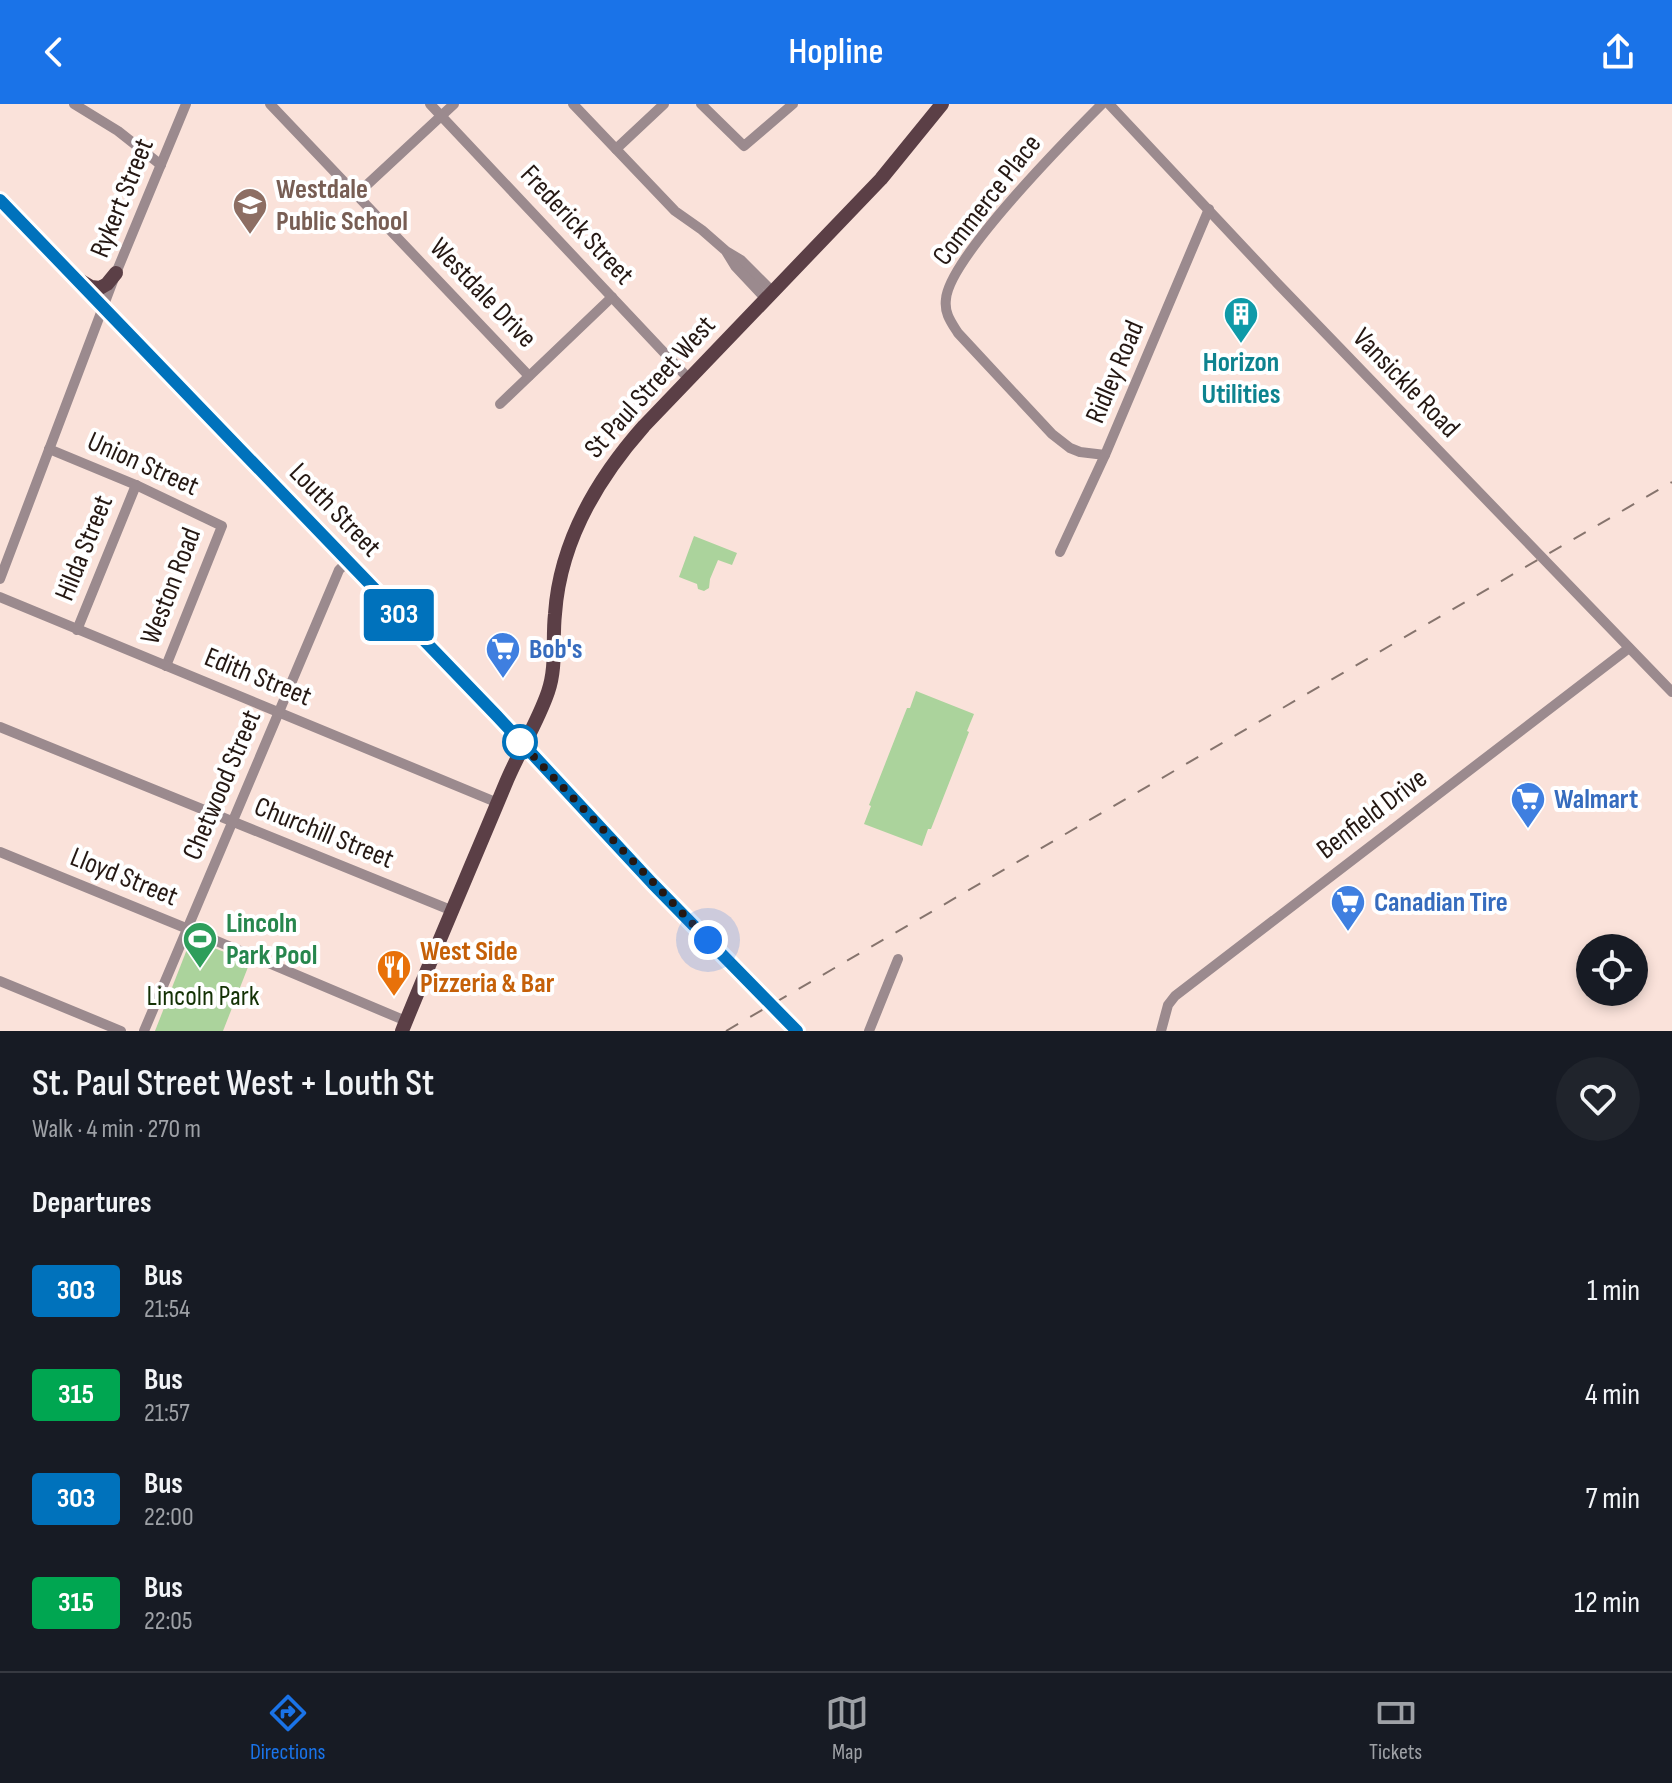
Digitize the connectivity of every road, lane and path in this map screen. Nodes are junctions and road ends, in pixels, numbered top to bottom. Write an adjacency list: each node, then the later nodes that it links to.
1 (74, 104): 15 (street)
2 (186, 104): 15 (street, Rykert Street)
3 (270, 104): 16 (street, Westdale Drive)
4 (430, 104): 13 (street, Frederick Street)
5 (454, 104): 13 (street)
6 (573, 104): 14 (street)
7 (664, 104): 14 (street)
8 (701, 104): 9 (street)
9 (793, 104)
10 (942, 104): 21 (main road, St Paul Street West)
11 (1102, 104): 28 (street, Commerce Place)
12 (1109, 104): 18 (street, Vansickle Road)
13 (441, 116): 16 (street); 22 (street, Frederick Street)
14 (616, 149): 21 (street)
15 (161, 165): 20 (street, Rykert Street)
16 (356, 195): 24 (street, Westdale Drive)
17 (0, 200): 19 (main road, Louth Street)
18 (1209, 209): 28 (street, Ridley Road); 36 (street, Vansickle Road)
19 (68, 272): 20 (main road); 23 (main road, Louth Street)
20 (116, 273): 23 (street, Rykert Street)
21 (770, 296): 25 (main road, St Paul Street West)
22 (612, 297): 24 (street); 25 (street, Frederick Street)
23 (104, 309): 27 (street, Rykert Street); 32 (main road, Louth Street)
24 (529, 376): 26 (street)
25 (688, 378): 41 (main road, St Paul Street West)
26 (500, 404)
27 (49, 449): 29 (street, Union Street); 33 (street, Rykert Street)
28 (1105, 455): 31 (street, Ridley Road)
29 (136, 485): 30 (street, Union Street); 35 (street, Hilda Street)
30 (218, 524): 37 (street, Weston Road)
31 (1060, 552)
32 (348, 561): 39 (street, Chetwood Street); 40 (main road, Louth Street)
33 (0, 579)
34 (0, 597): 35 (street, Edith Street)
35 (77, 630): 37 (street, Edith Street)
36 (1629, 648): 38 (street, Vansickle Road); 58 (street, Benfield Drive)
37 (166, 666): 39 (street, Edith Street)
38 (1672, 692)
39 (279, 711): 46 (street, Edith Street); 47 (street, Chetwood Street)
40 (500, 719): 41 (main road); 43 (main road, Louth Street)
41 (535, 720): 43 (main road, St Paul Street West)
42 (0, 727): 47 (street, Churchill Street)
43 (524, 746): 44 (main road, St Paul Street West); 45 (main road, Louth Street)
44 (505, 785): 45 (main road); 46 (main road, St Paul Street West)
45 (562, 786): 56 (main road, Louth Street)
46 (498, 803): 49 (main road, St Paul Street West)
47 (234, 821): 49 (street, Churchill Street); 50 (street, Chetwood Street)
48 (0, 852): 50 (street, Lloyd Street)
49 (453, 911): 53 (main road, St Paul Street West)
50 (188, 929): 53 (street, Lloyd Street); 55 (street, Chetwood Street)
51 (898, 959): 57 (street)
52 (0, 981): 54 (street)
53 (404, 1026)
54 (121, 1031)
55 (144, 1031)
56 (797, 1031)
57 (869, 1031)
58 (1161, 1031)

